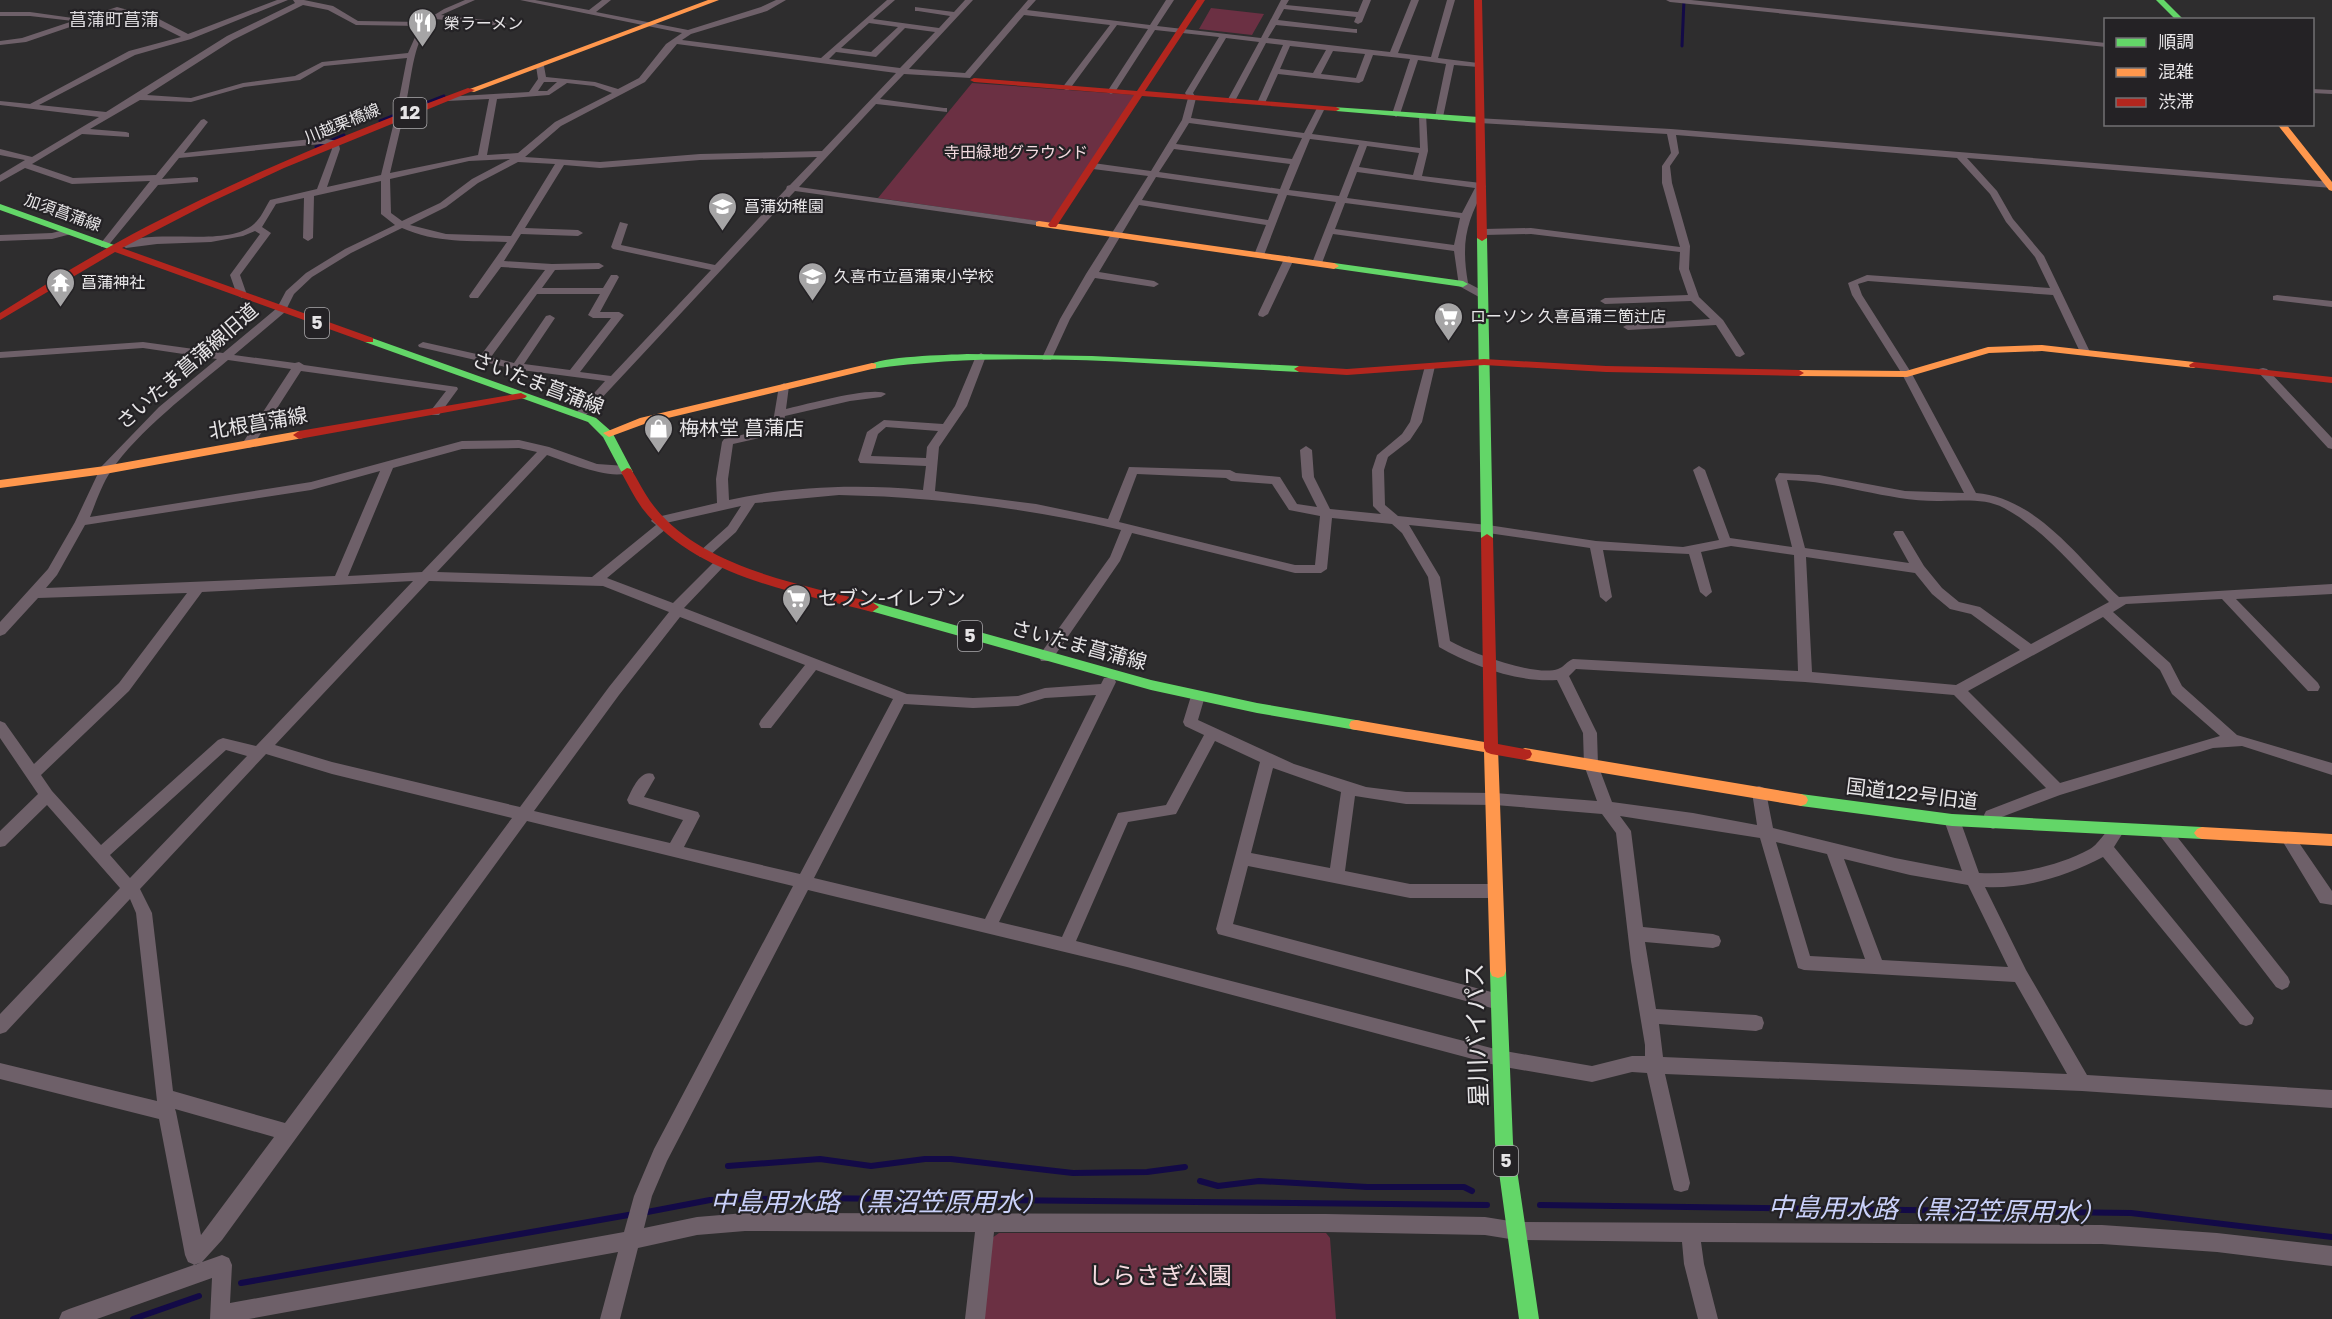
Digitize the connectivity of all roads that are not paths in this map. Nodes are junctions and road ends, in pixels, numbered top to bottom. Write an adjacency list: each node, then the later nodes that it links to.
1 (125, 0): 22 (street)
2 (284, 0): 45 (street)
3 (291, 0): 20 (street)
4 (471, 0): 29 (street)
5 (524, 0): 25 (street)
6 (607, 0): 25 (street)
7 (715, 0): 37 (street, 川越栗橋線 / 12)
8 (782, 0): 43 (street)
9 (891, 0): 32 (street)
10 (966, 0): 27 (street)
11 (1032, 0): 24 (street)
12 (1170, 0): 39 (street)
13 (1201, 0): 41 (street)
14 (1367, 0): 28 (street)
15 (1415, 0): 56 (street)
16 (1451, 0): 58 (street)
17 (1478, 0): 61 (street, 星川バイパス)
18 (1670, 0): 50 (street)
19 (2160, 0): 30 (street)
20 (303, 2): 35 (street); 75 (street)
21 (1283, 4): 28 (street); 34 (street)
22 (117, 9): 31 (street); 45 (street)
23 (918, 9): 27 (street)
24 (1022, 12): 33 (street); 62 (street)
25 (590, 13): 37 (street)
26 (0, 14): 31 (street)
27 (955, 14): 40 (street)
28 (1361, 15): 42 (street)
29 (435, 17): 35 (street); 36 (street)
30 (2179, 18)
31 (80, 20): 49 (street)
32 (868, 21): 38 (street); 53 (street)
33 (1115, 22): 39 (street); 68 (street)
34 (1273, 22): 42 (street); 46 (street)
35 (425, 24): 55 (street)
36 (503, 24)
37 (649, 25): 43 (street); 63 (street, 川越栗橋線 / 12)
38 (903, 26): 40 (street); 53 (street)
39 (1153, 27): 41 (street); 71 (street)
40 (939, 30): 62 (street)
41 (1181, 30): 44 (street); 74 (street)
42 (1354, 31): 52 (street)
43 (688, 32): 47 (street, さいたま菖蒲線旧道)
44 (1224, 35): 46 (street); 77 (street)
45 (188, 38): 84 (street)
46 (1264, 39): 48 (street); 80 (street)
47 (675, 41): 59 (street); 70 (street, さいたま菖蒲線旧道)
48 (1288, 42): 51 (street); 64 (street)
49 (0, 43)
50 (2104, 45)
51 (1331, 47): 52 (street); 65 (street)
52 (1346, 49): 54 (street)
53 (835, 50): 59 (street)
54 (1370, 52): 56 (street); 65 (street)
55 (413, 55): 75 (street); 88 (street)
56 (1393, 55): 57 (street)
57 (1414, 57): 58 (street); 89 (street)
58 (1434, 60): 60 (street)
59 (822, 61): 62 (street)
60 (1451, 61): 61 (street); 92 (street)
61 (1478, 65): 95 (street, 星川バイパス)
62 (902, 71): 79 (street)
63 (541, 72): 66 (street); 73 (street); 78 (street, 川越栗橋線 / 12)
64 (1275, 72): 65 (street); 82 (street)
65 (1316, 76)
66 (565, 80): 70 (street); 73 (street)
67 (974, 80): 68 (street)
68 (1066, 88): 71 (street)
69 (2314, 91): 72 (street)
70 (618, 92): 111 (street, さいたま菖蒲線旧道)
71 (1112, 92): 74 (street)
72 (2332, 92)
73 (532, 94): 76 (street)
74 (1140, 94): 77 (street); 115 (street)
75 (138, 97): 90 (street)
76 (493, 98): 78 (street); 110 (street)
77 (1192, 98): 80 (street); 94 (street)
78 (447, 99): 88 (street, 川越栗橋線 / 12)
79 (873, 101): 86 (street); 107 (street)
80 (1231, 101): 82 (street)
81 (0, 103): 83 (street)
82 (1261, 103): 85 (street)
83 (16, 104): 84 (street); 87 (street)
84 (33, 105): 90 (street)
85 (1322, 108): 89 (street); 101 (street)
86 (944, 110)
87 (0, 113)
88 (412, 113): 93 (street, 川越栗橋線 / 12)
89 (1396, 114): 91 (street)
90 (106, 115): 98 (street)
91 (1423, 116): 92 (street); 105 (street)
92 (1439, 117): 95 (street)
93 (395, 119): 102 (street, 川越栗橋線 / 12); 118 (street)
94 (1185, 120): 101 (street); 104 (street)
95 (1479, 120): 99 (street); 123 (street, 星川バイパス)
96 (204, 122): 109 (street)
97 (2283, 126): 124 (street)
98 (81, 131): 100 (street); 112 (street)
99 (1671, 132): 108 (street); 148 (street)
100 (126, 135)
101 (1308, 135): 103 (street); 113 (street)
102 (335, 143): 109 (street); 126 (street); 146 (street, 川越栗橋線 / 12)
103 (1365, 143): 105 (street); 116 (street)
104 (1171, 146): 113 (street); 117 (street)
105 (1424, 151): 119 (street)
106 (0, 152): 112 (street)
107 (822, 154): 114 (street); 125 (street)
108 (1959, 155): 124 (street); 162 (street)
109 (176, 156): 121 (street)
110 (482, 157): 111 (street); 118 (street)
111 (518, 158): 114 (street); 136 (street, さいたま菖蒲線旧道)
112 (27, 162): 120 (street); 121 (street)
113 (1295, 162): 127 (street)
114 (560, 164): 143 (street)
115 (1093, 166): 117 (street); 135 (street)
116 (1353, 169): 119 (street); 129 (street)
117 (1154, 174): 127 (street); 130 (street)
118 (385, 177): 126 (street); 136 (street)
119 (1417, 178): 123 (street)
120 (0, 179)
121 (156, 180): 122 (street); 146 (street)
122 (195, 180)
123 (1481, 186): 132 (street); 140 (street, 星川バイパス)
124 (2331, 186)
125 (790, 188): 135 (street); 155 (street)
126 (321, 192): 128 (street)
127 (1285, 192): 129 (street); 133 (street)
128 (309, 194): 137 (street); 145 (street)
129 (1344, 200): 132 (street); 138 (street)
130 (1136, 202): 133 (street); 142 (street)
131 (0, 207): 139 (street, 加須菖蒲線)
132 (1464, 216): 147 (street)
133 (1272, 223): 149 (street)
134 (623, 224): 155 (street)
135 (1053, 225): 142 (street)
136 (400, 226): 143 (street); 170 (street, さいたま菖蒲線旧道)
137 (256, 228): 146 (street); 163 (street)
138 (1330, 231): 147 (street); 151 (street)
139 (68, 232): 144 (street); 146 (street, 加須菖蒲線)
140 (1484, 232): 148 (street); 164 (street, 星川バイパス)
141 (578, 233): 143 (street)
142 (1115, 234): 149 (street); 156 (street)
143 (516, 235): 152 (street)
144 (0, 237)
145 (308, 238)
146 (109, 246): 163 (street, さいたま菖蒲線 / 5); 172 (street, 川越栗橋線 / 12)
147 (1457, 248): 159 (street)
148 (1685, 250): 166 (street)
149 (1259, 255): 150 (street)
150 (1289, 259): 151 (street); 171 (street)
151 (1317, 263): 159 (street)
152 (498, 264): 154 (street); 165 (street)
153 (599, 266): 154 (street)
154 (552, 267): 160 (street)
155 (716, 268): 191 (street)
156 (1091, 274): 158 (street); 182 (street)
157 (614, 277): 161 (street)
158 (1154, 284)
159 (1463, 284): 164 (street)
160 (534, 291): 161 (street); 183 (street)
161 (605, 291): 189 (street)
162 (2057, 292): 177 (street); 190 (street)
163 (242, 295): 170 (street, さいたま菖蒲線 / 5)
164 (1484, 295): 184 (street, 星川バイパス)
165 (474, 296)
166 (1694, 298): 168 (street); 174 (street)
167 (2277, 298): 169 (street)
168 (1605, 301)
169 (2332, 304)
170 (281, 310): 181 (street, さいたま菖蒲線旧道); 195 (street, さいたま菖蒲線 / 5)
171 (1263, 314)
172 (0, 317)
173 (550, 318): 186 (street)
174 (1719, 322): 175 (street); 178 (street)
175 (1628, 327)
176 (423, 345): 183 (street)
177 (2085, 352): 188 (street); 190 (street)
178 (1740, 354)
179 (0, 355): 181 (street)
180 (981, 356): 182 (street); 193 (street); 199 (street)
181 (228, 357): 185 (street); 207 (street, さいたま菖蒲線旧道)
182 (1047, 358): 187 (street)
183 (484, 359): 186 (street)
184 (1484, 362): 187 (street); 190 (street); 221 (street, 星川バイパス)
185 (299, 365): 196 (street); 201 (street)
186 (517, 366): 189 (street)
187 (1430, 366): 216 (street)
188 (2263, 371): 192 (street); 202 (street)
189 (573, 374): 191 (street)
190 (1907, 374): 212 (street)
191 (612, 379): 198 (street)
192 (2332, 380)
193 (784, 386): 197 (street); 200 (street)
194 (881, 394): 197 (street)
195 (521, 396): 196 (street, 北根菖蒲線); 198 (street, さいたま菖蒲線 / 5)
196 (435, 413): 201 (street, 北根菖蒲線)
197 (780, 414): 214 (street)
198 (580, 415): 200 (street, さいたま菖蒲線 / 5)
199 (946, 429): 205 (street); 205 (street)
200 (609, 433): 208 (street, さいたま菖蒲線 / 5)
201 (248, 444): 207 (street, 北根菖蒲線)
202 (2332, 444)
203 (545, 450): 206 (street); 208 (street); 230 (street)
204 (1306, 450): 215 (street)
205 (932, 462): 211 (street)
206 (388, 465): 217 (street); 231 (street)
207 (105, 470): 210 (street, 北根菖蒲線); 217 (street, さいたま菖蒲線旧道)
208 (626, 470): 218 (street, さいたま菖蒲線 / 5)
209 (1699, 470): 223 (street)
210 (0, 484)
211 (929, 492): 213 (street); 219 (street)
212 (1972, 498): 226 (street); 239 (street)
213 (750, 501): 214 (street); 227 (street)
214 (723, 507): 218 (street)
215 (1326, 513): 216 (street); 219 (street); 220 (street)
216 (1397, 519): 221 (street); 246 (street)
217 (81, 522): 236 (street, さいたま菖蒲線旧道)
218 (660, 524): 227 (street, さいたま菖蒲線 / 5); 232 (street)
219 (1112, 524): 220 (street)
220 (1128, 528): 244 (street)
221 (1488, 529): 224 (street); 246 (street, 星川バイパス)
222 (1899, 534): 229 (street)
223 (1726, 543): 225 (street); 226 (street)
224 (1596, 545): 225 (street); 238 (street)
225 (1694, 549): 235 (street)
226 (1800, 552): 229 (street); 249 (street)
227 (704, 554): 228 (street, さいたま菖蒲線 / 5)
228 (721, 562): 240 (street); 244 (street, さいたま菖蒲線 / 5)
229 (1919, 569): 243 (street)
230 (426, 576): 231 (street); 232 (street); 260 (street)
231 (339, 581): 233 (street)
232 (594, 582): 240 (street)
233 (198, 588): 236 (street); 264 (street)
234 (2332, 589): 237 (street)
235 (1706, 592)
236 (37, 593): 242 (street, さいたま菖蒲線旧道)
237 (2224, 594): 239 (street); 250 (street)
238 (1606, 597)
239 (2117, 602): 241 (street)
240 (676, 610): 245 (street); 272 (street)
241 (2103, 610): 243 (street); 258 (street)
242 (0, 631)
243 (2031, 651): 252 (street)
244 (1046, 657): 248 (street, さいたま菖蒲線 / 5)
245 (814, 663): 254 (street); 255 (street)
246 (1490, 664): 247 (street); 259 (street, 星川バイパス)
247 (1562, 674): 249 (street); 262 (street)
248 (1113, 675): 251 (street); 253 (street, さいたま菖蒲線 / 5)
249 (1805, 677): 252 (street)
250 (2313, 687)
251 (1105, 689): 254 (street); 292 (street)
252 (1958, 690): 267 (street)
253 (1198, 696): 256 (street); 259 (street, さいたま菖蒲線 / 5)
254 (901, 697): 288 (street)
255 (766, 724)
256 (1212, 733): 261 (street); 295 (street)
257 (2, 735): 264 (street)
258 (2235, 741): 263 (street); 267 (street)
259 (1491, 748): 262 (street, 国道122号旧道); 270 (street, 星川バイパス / 5)
260 (262, 751): 272 (street); 284 (street); 289 (street)
261 (1267, 762): 266 (street); 285 (street)
262 (1591, 765): 268 (street, 国道122号旧道); 271 (street)
263 (2332, 769)
264 (32, 775): 269 (street)
265 (648, 778): 283 (street)
266 (1349, 789): 270 (street); 286 (street)
267 (2057, 790): 274 (street)
268 (1759, 792): 273 (street, 国道122号旧道); 276 (street)
269 (46, 795): 280 (street); 284 (street)
270 (1493, 799): 271 (street); 290 (street, 星川バイパス / 5)
271 (1607, 809): 276 (street); 293 (street)
272 (525, 815): 283 (street); 310 (street)
273 (1952, 820): 274 (street, 国道122号旧道); 287 (street)
274 (1993, 824): 275 (street, 国道122号旧道)
275 (2116, 831): 277 (street, 国道122号旧道); 281 (street)
276 (1766, 832): 282 (street); 296 (street)
277 (2166, 832): 278 (street, 国道122号旧道); 298 (street)
278 (2288, 838): 279 (street, 国道122号旧道); 291 (street)
279 (2332, 840)
280 (0, 841)
281 (2104, 848): 287 (street); 301 (street)
282 (1833, 850): 287 (street); 296 (street)
283 (673, 852): 288 (street)
284 (101, 854): 289 (street)
285 (1242, 858): 286 (street); 299 (street)
286 (1336, 877): 290 (street)
287 (1973, 879): 297 (street)
288 (804, 884): 292 (street); 315 (street)
289 (129, 888): 303 (street); 309 (street)
290 (1496, 891): 299 (street, 星川バイパス / 5)
291 (2332, 898)
292 (988, 928): 295 (street)
293 (1637, 934): 294 (street); 300 (street)
294 (1713, 941)
295 (1066, 946): 304 (street)
296 (1876, 967): 297 (street)
297 (2020, 975): 307 (street)
298 (2282, 982)
299 (1499, 1002): 304 (street, 星川バイパス / 5)
300 (1649, 1016): 302 (street); 305 (street)
301 (2246, 1018)
302 (1756, 1023)
303 (0, 1026)
304 (1499, 1058): 305 (street); 313 (street, 星川バイパス / 5)
305 (1654, 1065): 307 (street); 311 (street)
306 (0, 1071): 309 (street)
307 (2082, 1083): 308 (street)
308 (2332, 1099)
309 (166, 1104): 310 (street); 316 (street)
310 (290, 1132): 316 (street)
311 (1680, 1184)
312 (985, 1224): 313 (street); 315 (street); 322 (street)
313 (1516, 1231): 314 (street); 323 (street, 星川バイパス / 5)
314 (1690, 1233): 317 (street); 324 (street)
315 (633, 1234): 319 (street); 321 (street)
316 (195, 1255): 318 (street)
317 (2332, 1256)
318 (222, 1268): 319 (street); 320 (street)
319 (222, 1312)
320 (69, 1319)
321 (610, 1319)
322 (975, 1319)
323 (1530, 1319)
324 (1708, 1319)

